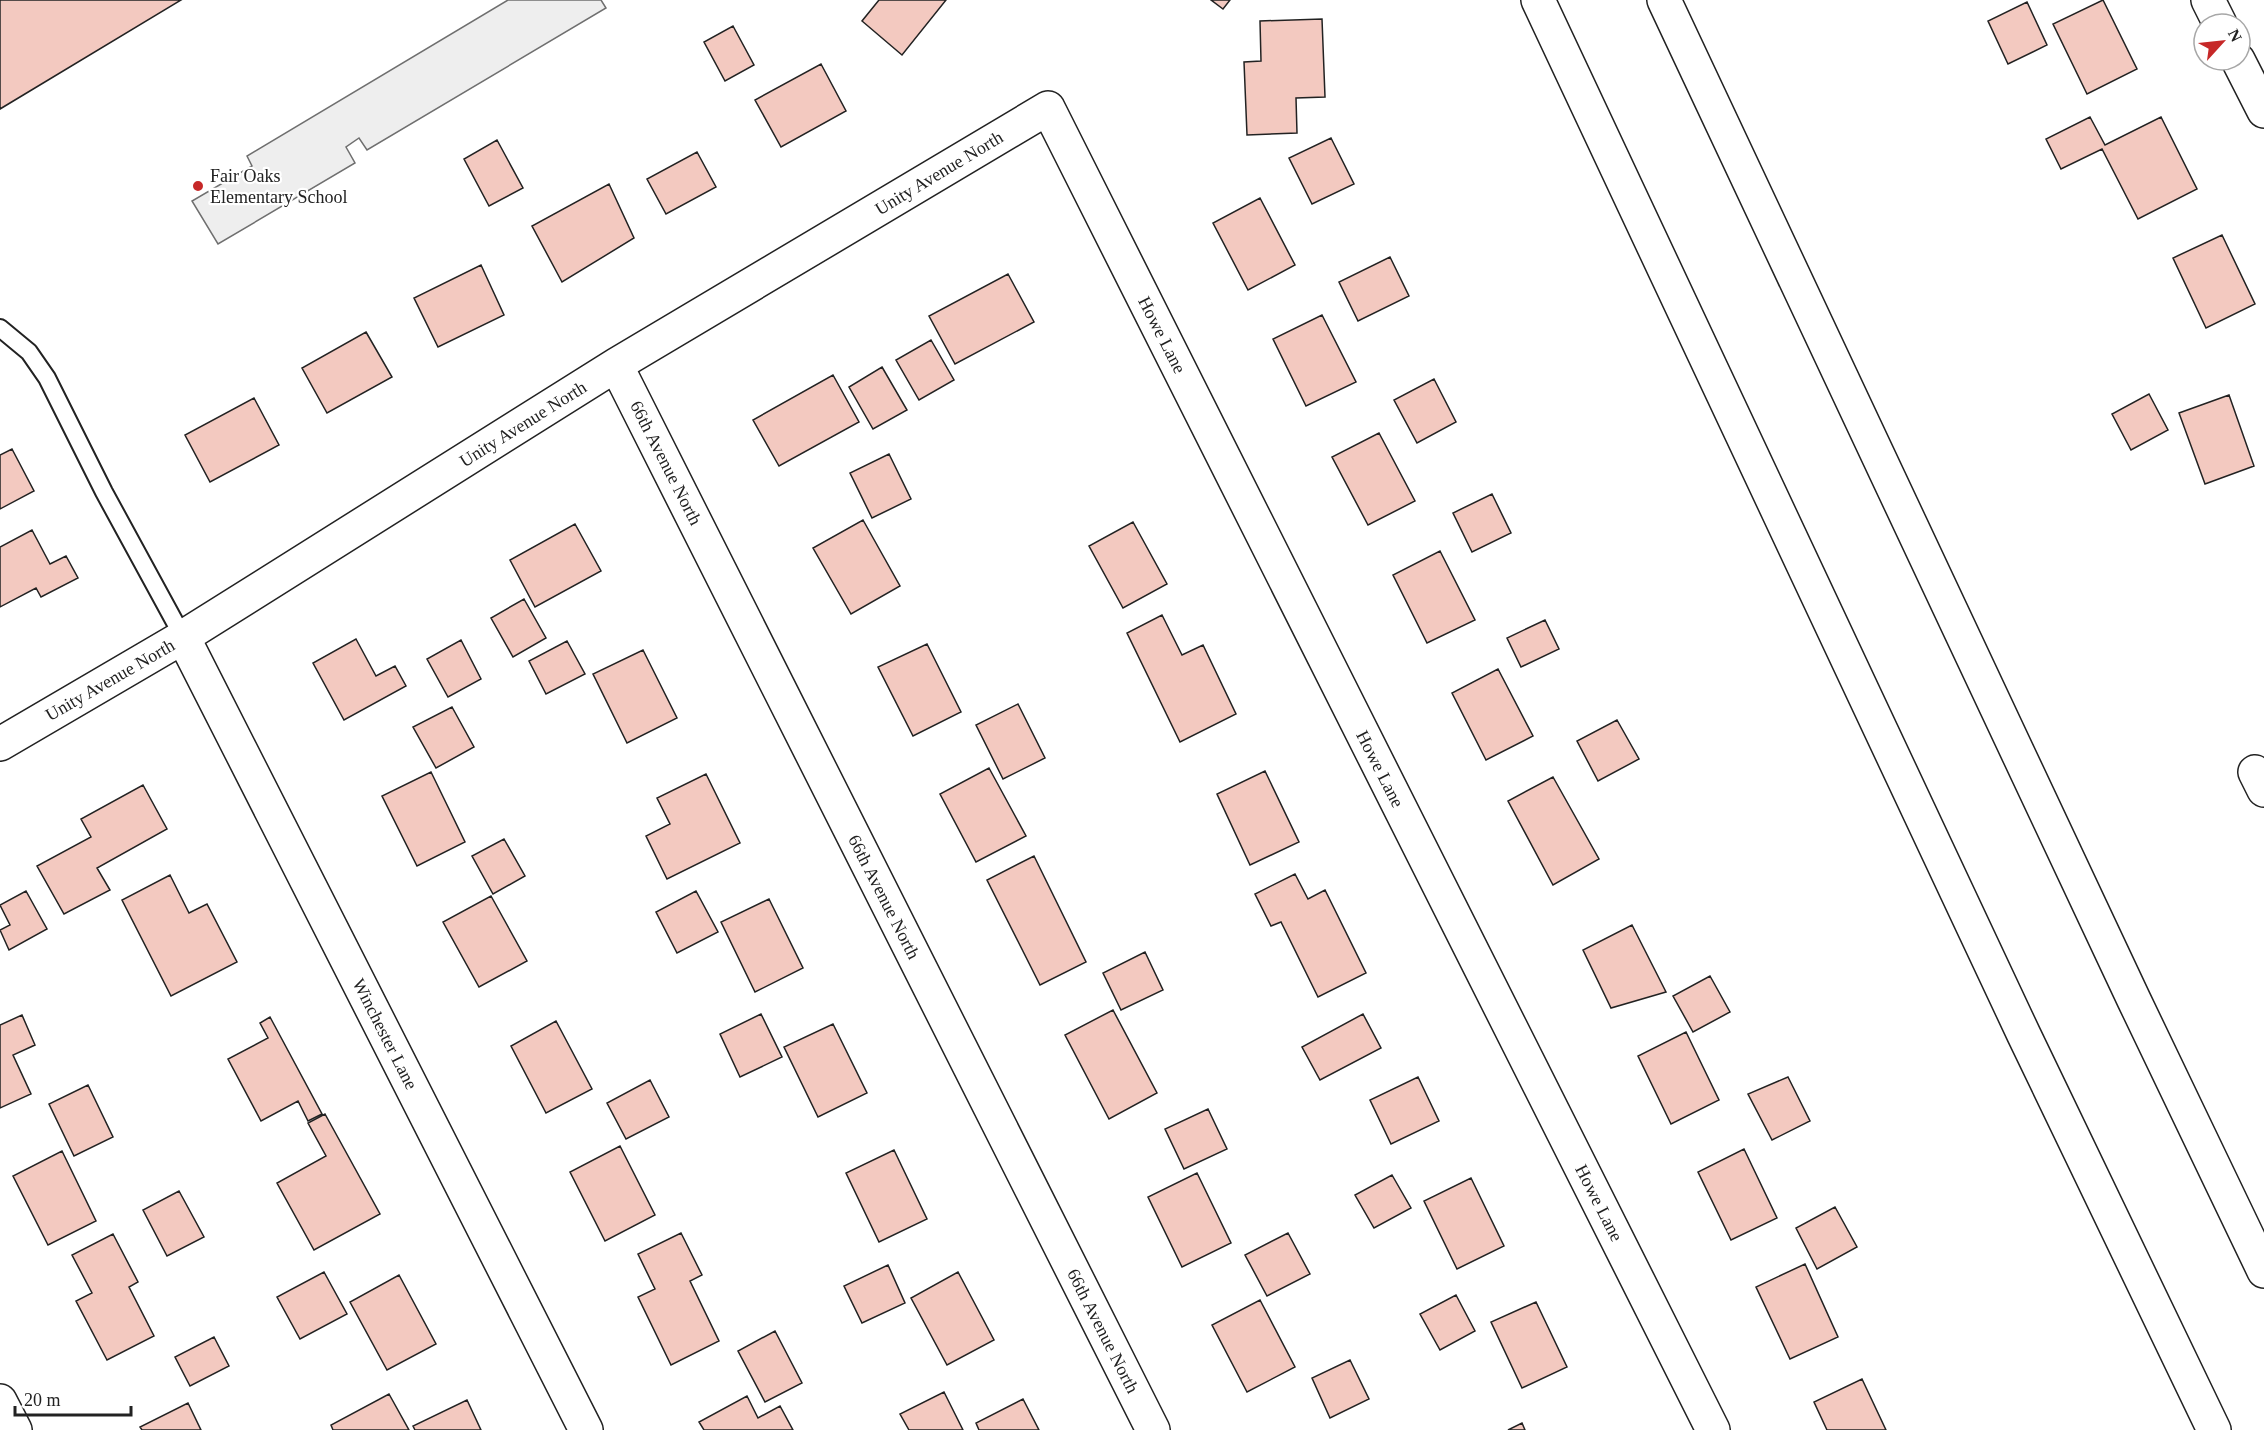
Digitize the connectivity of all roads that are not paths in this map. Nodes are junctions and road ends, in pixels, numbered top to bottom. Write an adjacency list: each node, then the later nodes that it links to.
1 (1538, 0): 16 (main road)
2 (1664, 0): 10 (main road)
3 (2244, 72): 5 (main road)
4 (1048, 108): 7 (main road, Unity Avenue North); 15 (main road, Howe Lane)
5 (2264, 111)
6 (0, 328): 8 (lane)
7 (616, 365): 8 (main road, Unity Avenue North); 14 (main road, 66th Avenue North)
8 (183, 637): 9 (main road, Unity Avenue North); 13 (main road, Winchester Lane)
9 (0, 744)
10 (2264, 1271)
11 (0, 1401): 12 (main road)
12 (15, 1430)
13 (586, 1430)
14 (1153, 1430)
15 (1713, 1430)
16 (2214, 1430)

